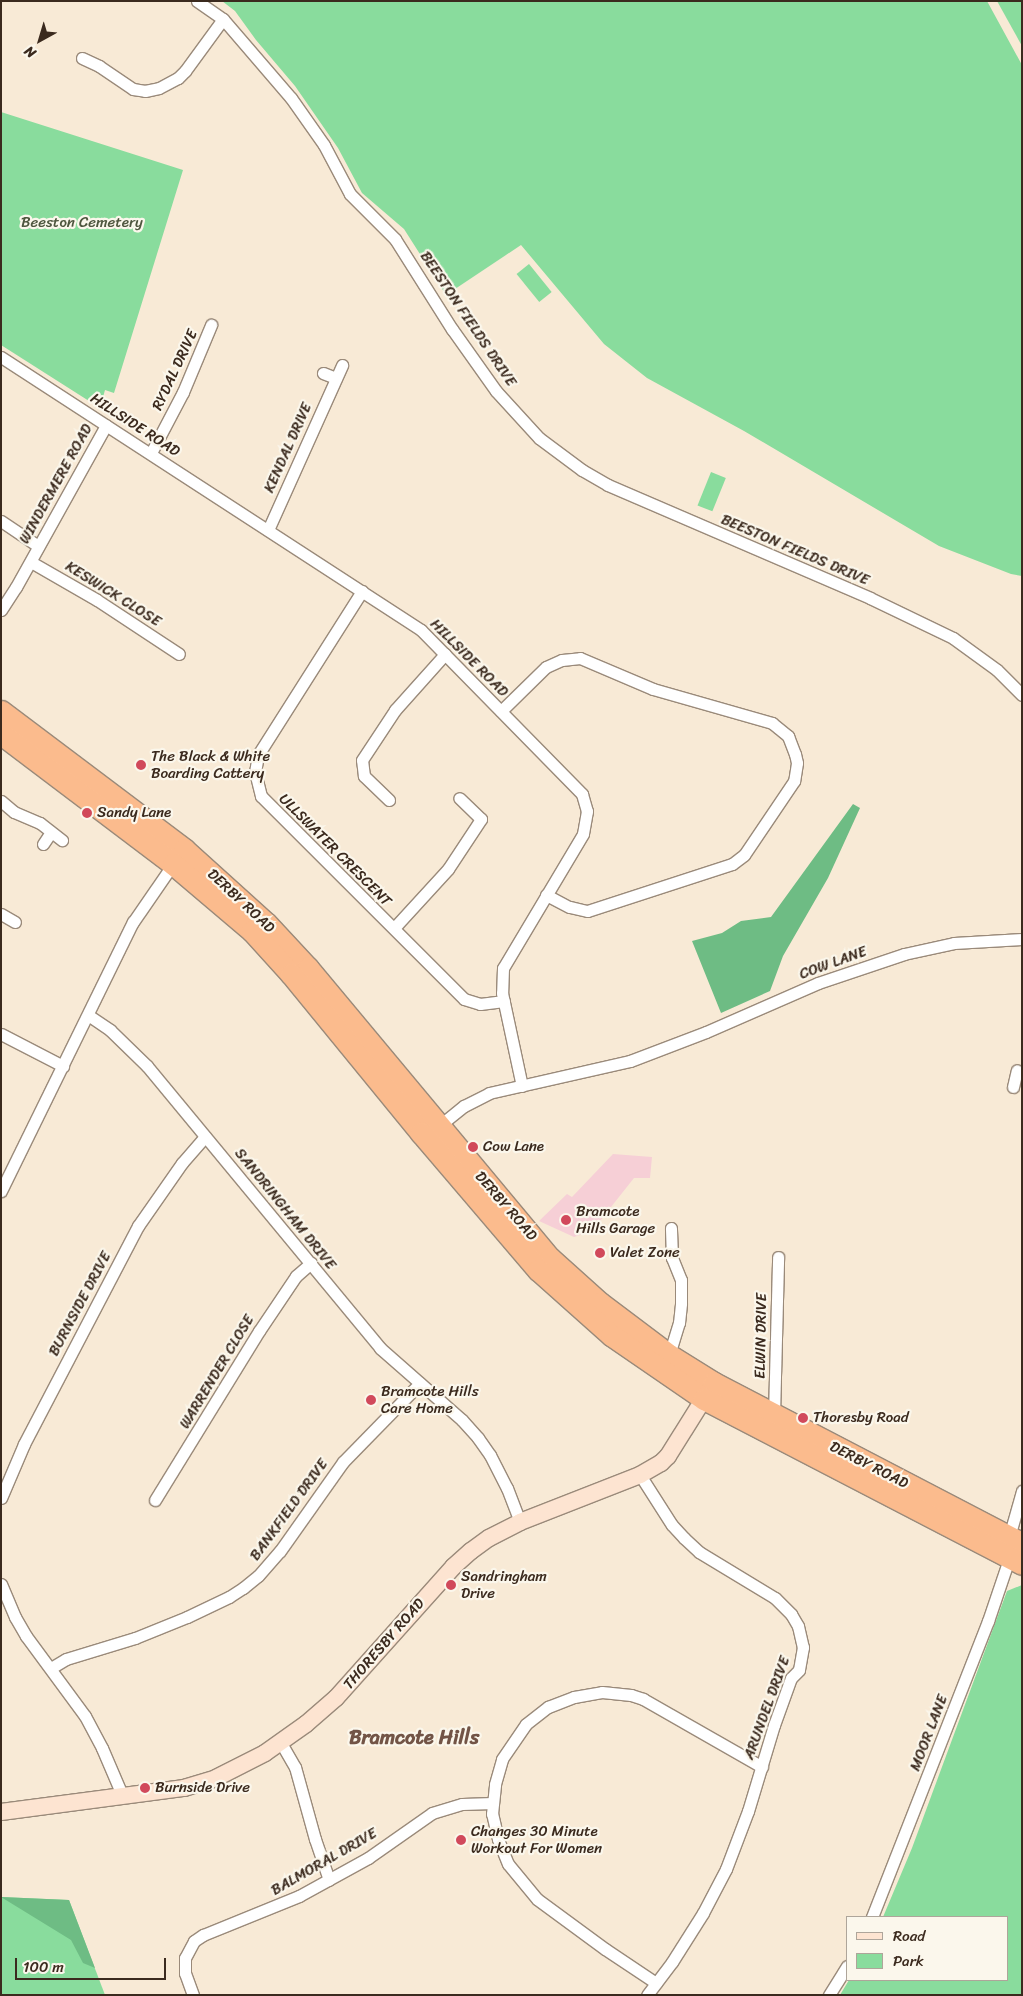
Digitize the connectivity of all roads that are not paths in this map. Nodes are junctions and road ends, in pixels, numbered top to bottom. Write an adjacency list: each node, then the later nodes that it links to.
1 (198, 1): 2 (street, BEESTON FIELDS DRIVE)
2 (224, 19): 5 (street); 21 (street, BEESTON FIELDS DRIVE)
3 (105, 55): 5 (street)
4 (82, 58): 5 (street)
5 (99, 66)
6 (212, 325): 12 (street, RYDAL DRIVE)
7 (1, 357): 11 (street, HILLSIDE ROAD)
8 (342, 365): 10 (street, KENDAL DRIVE)
9 (323, 373): 10 (street)
10 (336, 378): 14 (street, KENDAL DRIVE)
11 (106, 424): 12 (street, HILLSIDE ROAD); 15 (street, WINDERMERE ROAD)
12 (150, 453): 14 (street, HILLSIDE ROAD)
13 (1, 521): 15 (street)
14 (268, 530): 17 (street, HILLSIDE ROAD)
15 (38, 546): 16 (street, WINDERMERE ROAD)
16 (30, 562): 18 (street, WINDERMERE ROAD); 19 (street, KESWICK CLOSE)
17 (362, 591): 20 (street, HILLSIDE ROAD); 35 (street, ULLSWATER CRESCENT)
18 (1, 610)
19 (179, 654)
20 (445, 654): 23 (street, HILLSIDE ROAD); 27 (street)
21 (1022, 695)
22 (1, 710): 42 (highway, DERBY ROAD)
23 (501, 711): 32 (street, HILLSIDE ROAD); 32 (street)
24 (1, 734): 31 (highway, DERBY ROAD)
25 (459, 798): 35 (street)
26 (1, 800): 28 (street)
27 (389, 800)
28 (51, 832): 29 (street); 30 (street)
29 (62, 840)
30 (43, 844)
31 (173, 864): 38 (street); 50 (highway, DERBY ROAD)
32 (546, 895): 37 (street, HILLSIDE ROAD)
33 (1, 914): 34 (street)
34 (15, 922)
35 (394, 928): 37 (street, ULLSWATER CRESCENT)
36 (1022, 939): 41 (street, COW LANE)
37 (504, 1001): 41 (street, HILLSIDE ROAD)
38 (88, 1016): 40 (street); 43 (street, SANDRINGHAM DRIVE)
39 (1, 1034): 40 (street)
40 (63, 1066): 44 (street)
41 (522, 1086): 42 (street, COW LANE)
42 (439, 1126): 48 (highway, DERBY ROAD)
43 (205, 1137): 47 (street, SANDRINGHAM DRIVE); 54 (street, BURNSIDE DRIVE)
44 (1, 1191)
45 (671, 1228): 48 (street)
46 (778, 1257): 51 (street, ELWIN DRIVE)
47 (311, 1263): 49 (street, SANDRINGHAM DRIVE); 55 (street, WARRENDER CLOSE)
48 (669, 1354): 50 (highway, DERBY ROAD)
49 (420, 1383): 56 (street, SANDRINGHAM DRIVE); 59 (street, BANKFIELD DRIVE)
50 (709, 1391): 51 (highway, DERBY ROAD); 52 (street, THORESBY ROAD); 57 (highway, DERBY ROAD)
51 (774, 1415): 57 (highway, DERBY ROAD)
52 (640, 1475): 56 (street, THORESBY ROAD); 61 (street, ARUNDEL DRIVE)
53 (1022, 1490): 57 (street, MOOR LANE)
54 (1, 1498)
55 (155, 1500)
56 (520, 1522): 60 (street, THORESBY ROAD)
57 (1015, 1550): 66 (street, MOOR LANE)
58 (1, 1584): 59 (street)
59 (51, 1668): 62 (street)
60 (281, 1743): 62 (street, THORESBY ROAD); 65 (street)
61 (762, 1767): 63 (street); 68 (street, ARUNDEL DRIVE)
62 (123, 1797): 64 (street, THORESBY ROAD)
63 (493, 1802): 65 (street, BALMORAL DRIVE); 68 (street)
64 (1, 1812)
65 (329, 1880): 69 (street, BALMORAL DRIVE)
66 (872, 1916)
67 (846, 1968): 71 (street)
68 (656, 1983): 70 (street, ARUNDEL DRIVE)
69 (193, 1995)
70 (647, 1995)
71 (829, 1995)

